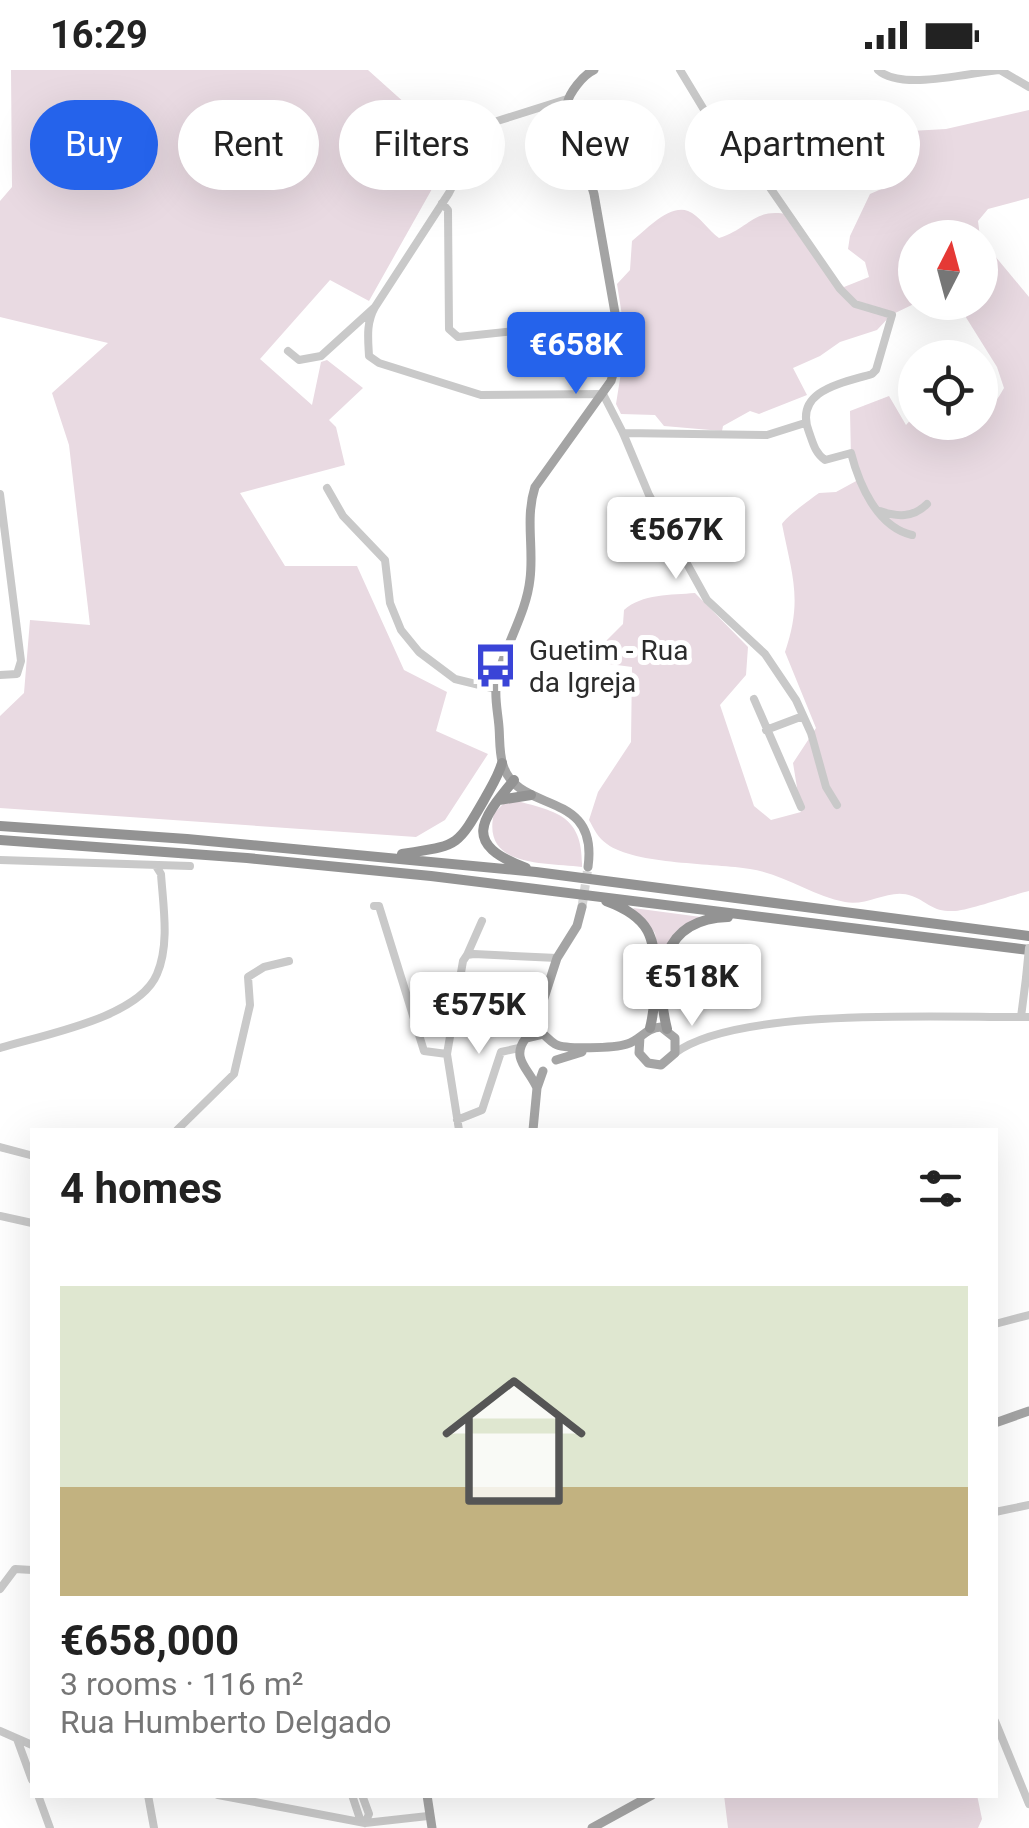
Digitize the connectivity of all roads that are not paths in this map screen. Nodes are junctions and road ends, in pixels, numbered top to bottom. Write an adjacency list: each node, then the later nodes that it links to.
1 (680, 70): 12 (street)
2 (878, 70): 3 (street)
3 (999, 70): 5 (street)
4 (590, 71): 6 (main road)
5 (1029, 88)
6 (568, 99): 7 (street); 9 (main road)
7 (442, 203): 8 (street); 9 (street)
8 (376, 308): 10 (street); 11 (street)
9 (618, 320): 11 (main road)
10 (288, 351)
11 (603, 394): 13 (street); 20 (main road)
12 (806, 423): 13 (street); 17 (street)
13 (624, 433): 22 (street)
14 (327, 488): 20 (street)
15 (0, 494): 19 (street)
16 (927, 504): 17 (street)
17 (880, 511): 18 (street)
18 (912, 535)
19 (0, 675)
20 (496, 688): 23 (main road)
21 (754, 699): 24 (street)
22 (804, 716): 24 (street); 29 (street)
23 (499, 726): 25 (main road); 26 (main road)
24 (766, 730): 30 (street)
25 (502, 763): 26 (main road); 28 (highway)
26 (514, 780): 27 (main road); 28 (highway)
27 (530, 795): 28 (highway); 37 (main road)
28 (490, 799): 33 (highway); 38 (highway)
29 (836, 805)
30 (801, 807)
31 (0, 826): 33 (highway)
32 (0, 840): 39 (highway)
33 (386, 857): 38 (highway)
34 (0, 860): 35 (street)
35 (156, 866): 36 (street); 56 (street)
36 (190, 866)
37 (588, 867)
38 (536, 872): 44 (highway)
39 (591, 896): 42 (highway); 51 (highway)
40 (374, 906): 60 (street)
41 (582, 907): 47 (main road)
42 (747, 917): 45 (highway); 52 (highway)
43 (482, 921): 46 (street)
44 (1029, 936)
45 (1029, 949): 50 (street, bridge)
46 (466, 955): 47 (street); 60 (street)
47 (558, 958): 49 (main road)
48 (289, 961): 66 (street)
49 (543, 1002): 53 (main road); 55 (main road)
50 (1025, 1017): 54 (street)
51 (645, 1032): 52 (main road); 55 (main road); 59 (main road)
52 (671, 1034): 54 (street); 58 (main road)
53 (532, 1035): 55 (main road); 57 (main road)
54 (698, 1039): 58 (street)
55 (551, 1040): 61 (main road)
56 (0, 1048)
57 (519, 1048): 62 (main road); 65 (street)
58 (675, 1052): 59 (main road)
59 (639, 1053): 61 (main road)
60 (447, 1054): 65 (street)
61 (556, 1060): 63 (main road)
62 (528, 1070): 63 (main road); 64 (main road)
63 (543, 1072): 64 (main road)
64 (537, 1088): 68 (main road)
65 (458, 1120): 67 (street)
66 (179, 1128)
67 (459, 1128)
68 (533, 1128)
69 (0, 1147): 70 (street)
70 (30, 1154)
71 (0, 1216): 72 (street)
72 (30, 1223)
73 (1029, 1315): 74 (street)
74 (998, 1323)
75 (1029, 1411): 76 (main road)
76 (998, 1423)
77 (1029, 1505): 78 (street)
78 (998, 1511)
79 (30, 1570): 80 (street)
80 (0, 1588)
81 (998, 1728): 93 (street)
82 (0, 1731): 83 (street)
83 (18, 1738): 84 (street); 85 (street)
84 (30, 1744)
85 (30, 1774)
86 (39, 1798): 96 (street)
87 (149, 1798): 97 (street)
88 (234, 1798): 95 (street)
89 (353, 1798): 95 (street)
90 (363, 1798): 95 (street)
91 (428, 1798): 94 (main road)
92 (647, 1798): 99 (main road)
93 (1029, 1804)
94 (428, 1816): 95 (street); 98 (main road)
95 (363, 1823)
96 (50, 1828)
97 (154, 1828)
98 (432, 1828)
99 (592, 1828)

